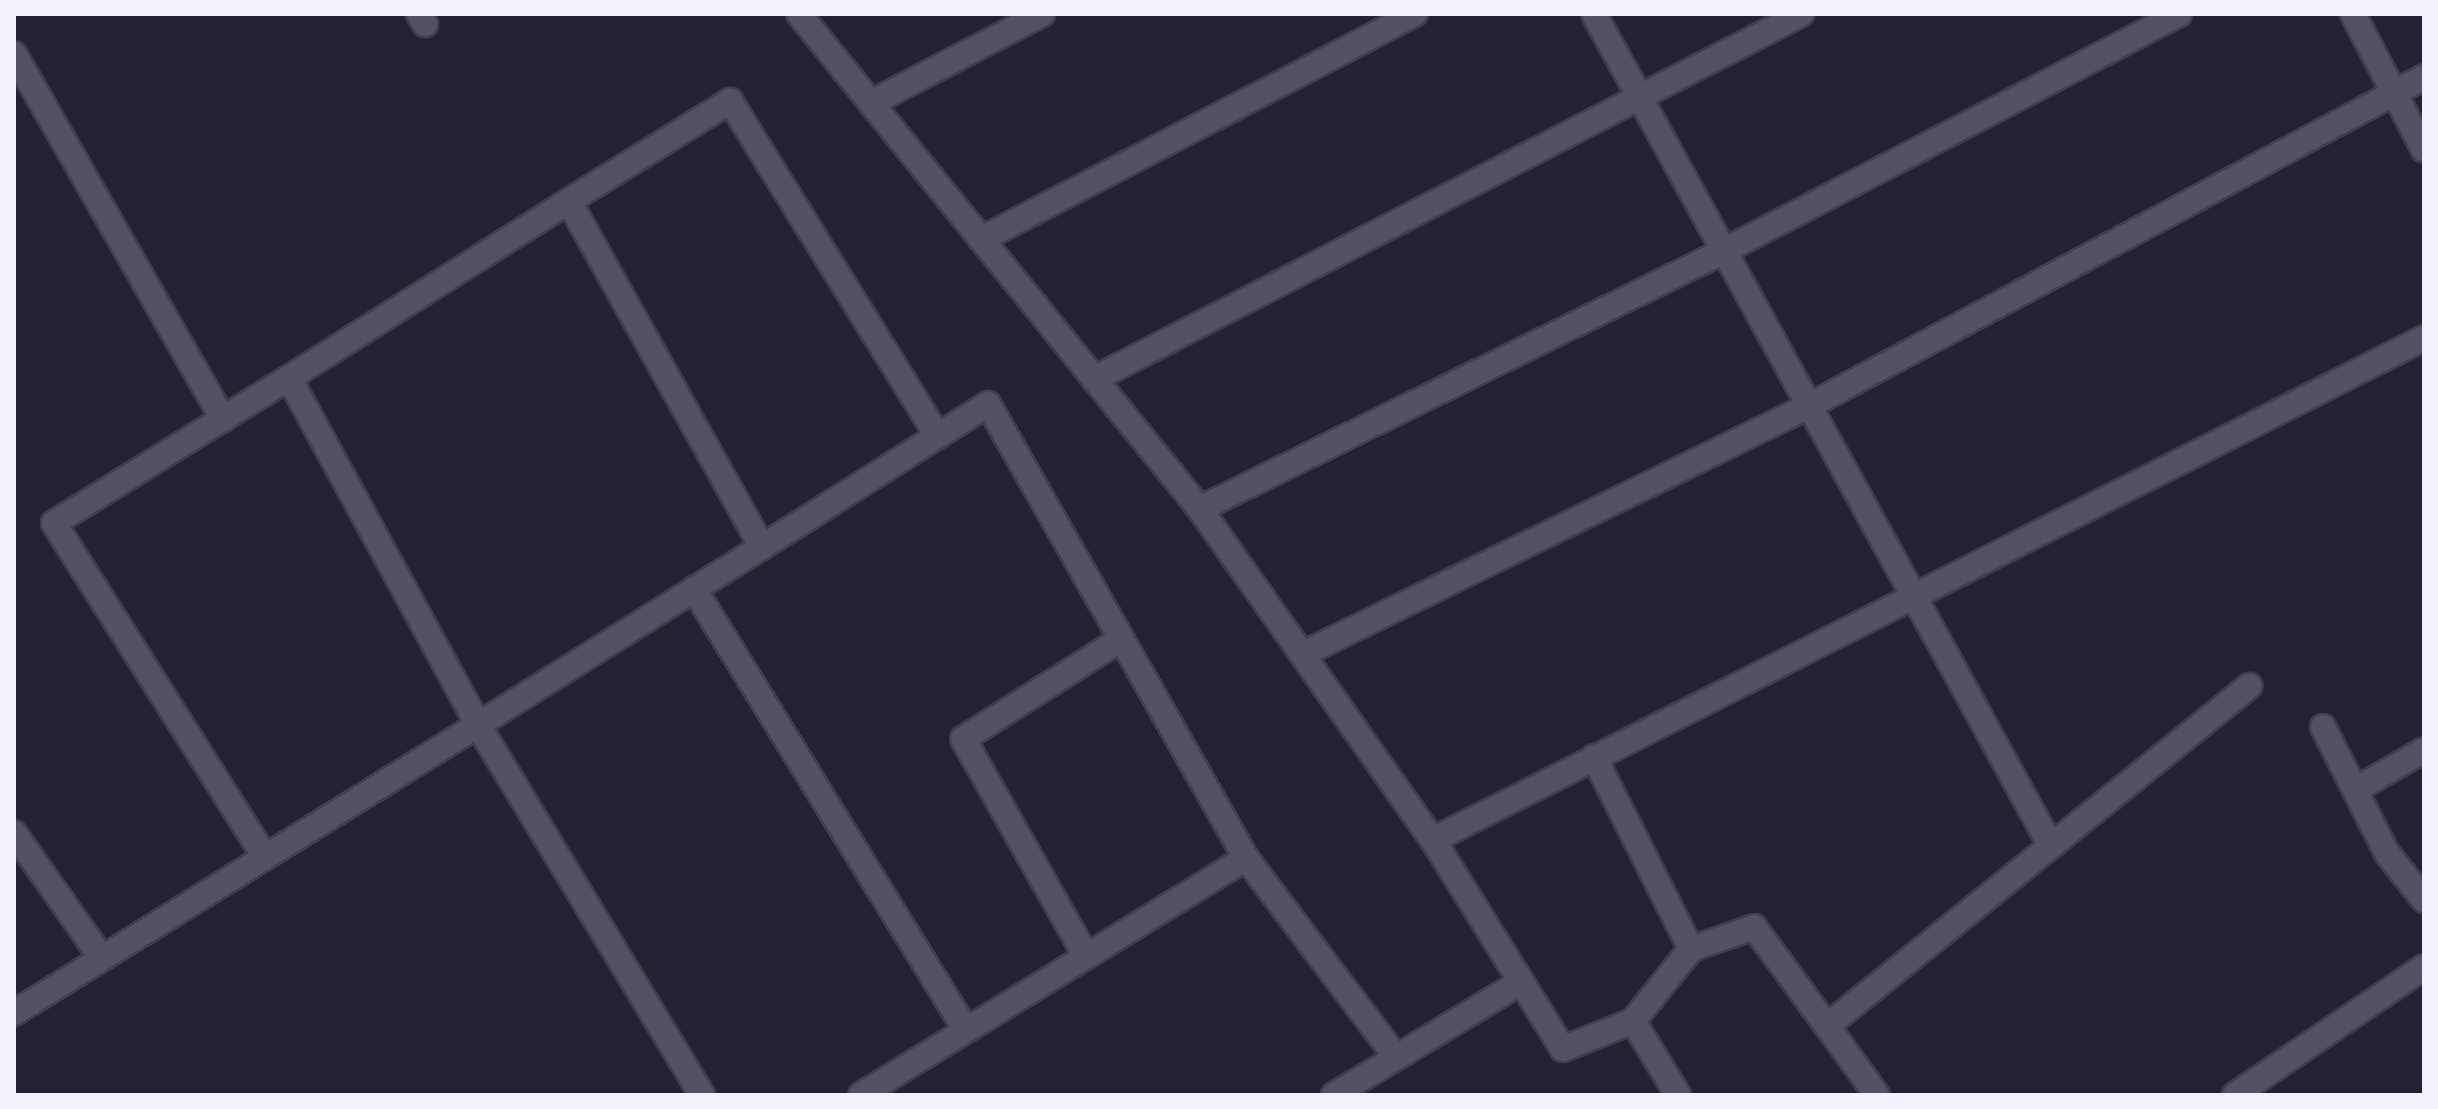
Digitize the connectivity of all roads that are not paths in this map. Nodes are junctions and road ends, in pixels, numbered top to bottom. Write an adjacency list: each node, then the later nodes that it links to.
1 (799, 14): 12 (street)
2 (1042, 14): 12 (street)
3 (1415, 14): 15 (street)
4 (1594, 14): 11 (street)
5 (1801, 14): 11 (street)
6 (2179, 14): 16 (street)
7 (2353, 14): 10 (street)
8 (14, 54): 21 (street)
9 (2424, 77): 10 (street)
10 (2393, 91): 13 (street); 20 (street)
11 (1638, 95): 16 (street); 19 (street)
12 (871, 103): 15 (street)
13 (2424, 150)
14 (569, 201): 18 (street); 22 (street); 24 (street)
15 (982, 239): 19 (street)
16 (1724, 251): 20 (street); 23 (street)
17 (2424, 338): 26 (street)
18 (289, 378): 21 (street); 30 (street)
19 (1094, 379): 23 (street)
20 (1809, 406): 26 (street); 28 (street)
21 (223, 419): 38 (street)
22 (938, 436): 24 (street); 27 (street)
23 (1200, 509): 28 (street)
24 (762, 547): 25 (street)
25 (694, 589): 30 (street); 49 (street)
26 (1912, 593): 33 (street); 37 (street)
27 (1121, 639): 39 (street); 42 (street)
28 (1305, 653): 36 (street)
29 (2249, 686): 37 (street)
30 (478, 725): 38 (street); 52 (street)
31 (2323, 727): 34 (street)
32 (2424, 750): 34 (street)
33 (1594, 757): 36 (street); 41 (street)
34 (2359, 788): 40 (street)
35 (14, 833): 43 (street)
36 (1433, 840): 45 (street)
37 (2051, 846): 48 (street)
38 (265, 857): 43 (street)
39 (1246, 858): 42 (street); 50 (street)
40 (2424, 900)
41 (1691, 949): 47 (street); 48 (street)
42 (1086, 956): 49 (street)
43 (102, 958): 46 (street)
44 (2424, 967): 51 (street)
45 (1521, 982): 47 (street); 50 (street)
46 (14, 1013)
47 (1633, 1021): 55 (street)
48 (1827, 1026): 56 (street)
49 (966, 1030): 53 (street)
50 (1396, 1057): 54 (street)
51 (2271, 1085): 57 (street)
52 (702, 1095)
53 (861, 1095)
54 (1334, 1095)
55 (1678, 1095)
56 (1877, 1095)
57 (2235, 1095)

